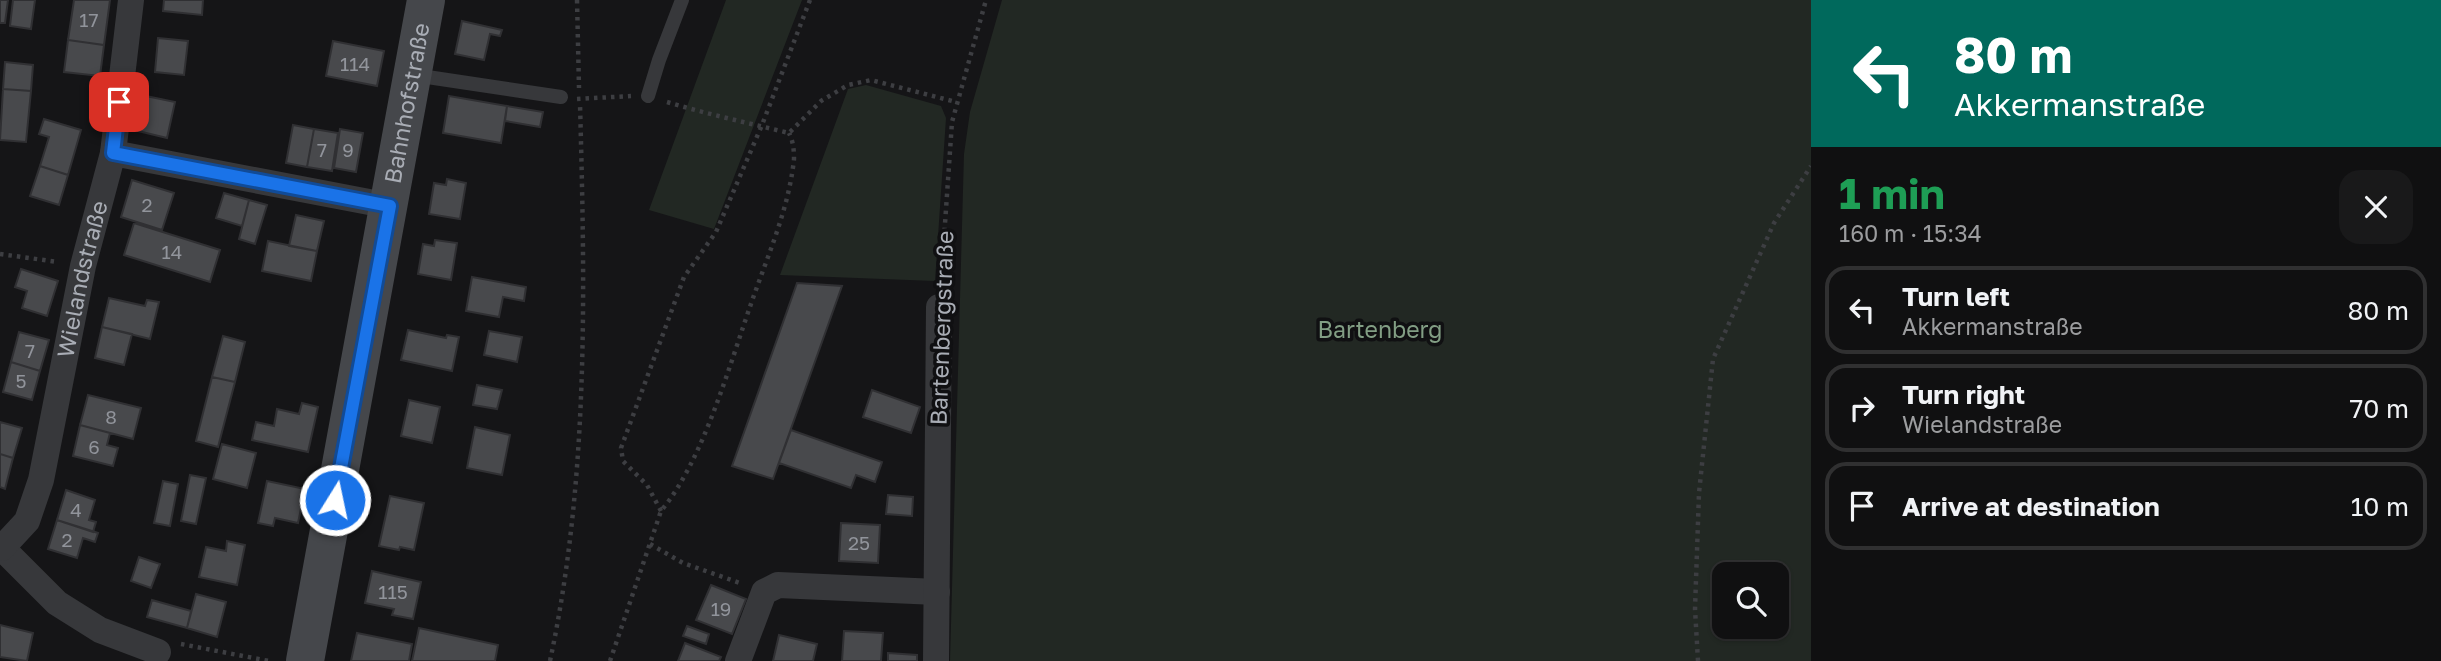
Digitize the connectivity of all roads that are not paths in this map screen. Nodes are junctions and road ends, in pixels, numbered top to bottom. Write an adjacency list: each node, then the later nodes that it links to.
1 (131, 0): 7 (street, Wielandstraße)
2 (426, 0): 4 (main road, Bahnhofstraße)
3 (682, 0): 5 (lane)
4 (414, 75): 6 (lane); 8 (main road, Bahnhofstraße)
5 (648, 96)
6 (561, 97)
7 (113, 153): 8 (street); 10 (street, Wielandstraße)
8 (390, 206): 13 (main road, Bahnhofstraße)
9 (939, 307): 11 (street, Bartenbergstraße)
10 (1, 547): 12 (street)
11 (937, 592): 14 (street); 15 (street, Bartenbergstraße)
12 (161, 657)
13 (305, 661)
14 (738, 661)
15 (936, 661)

